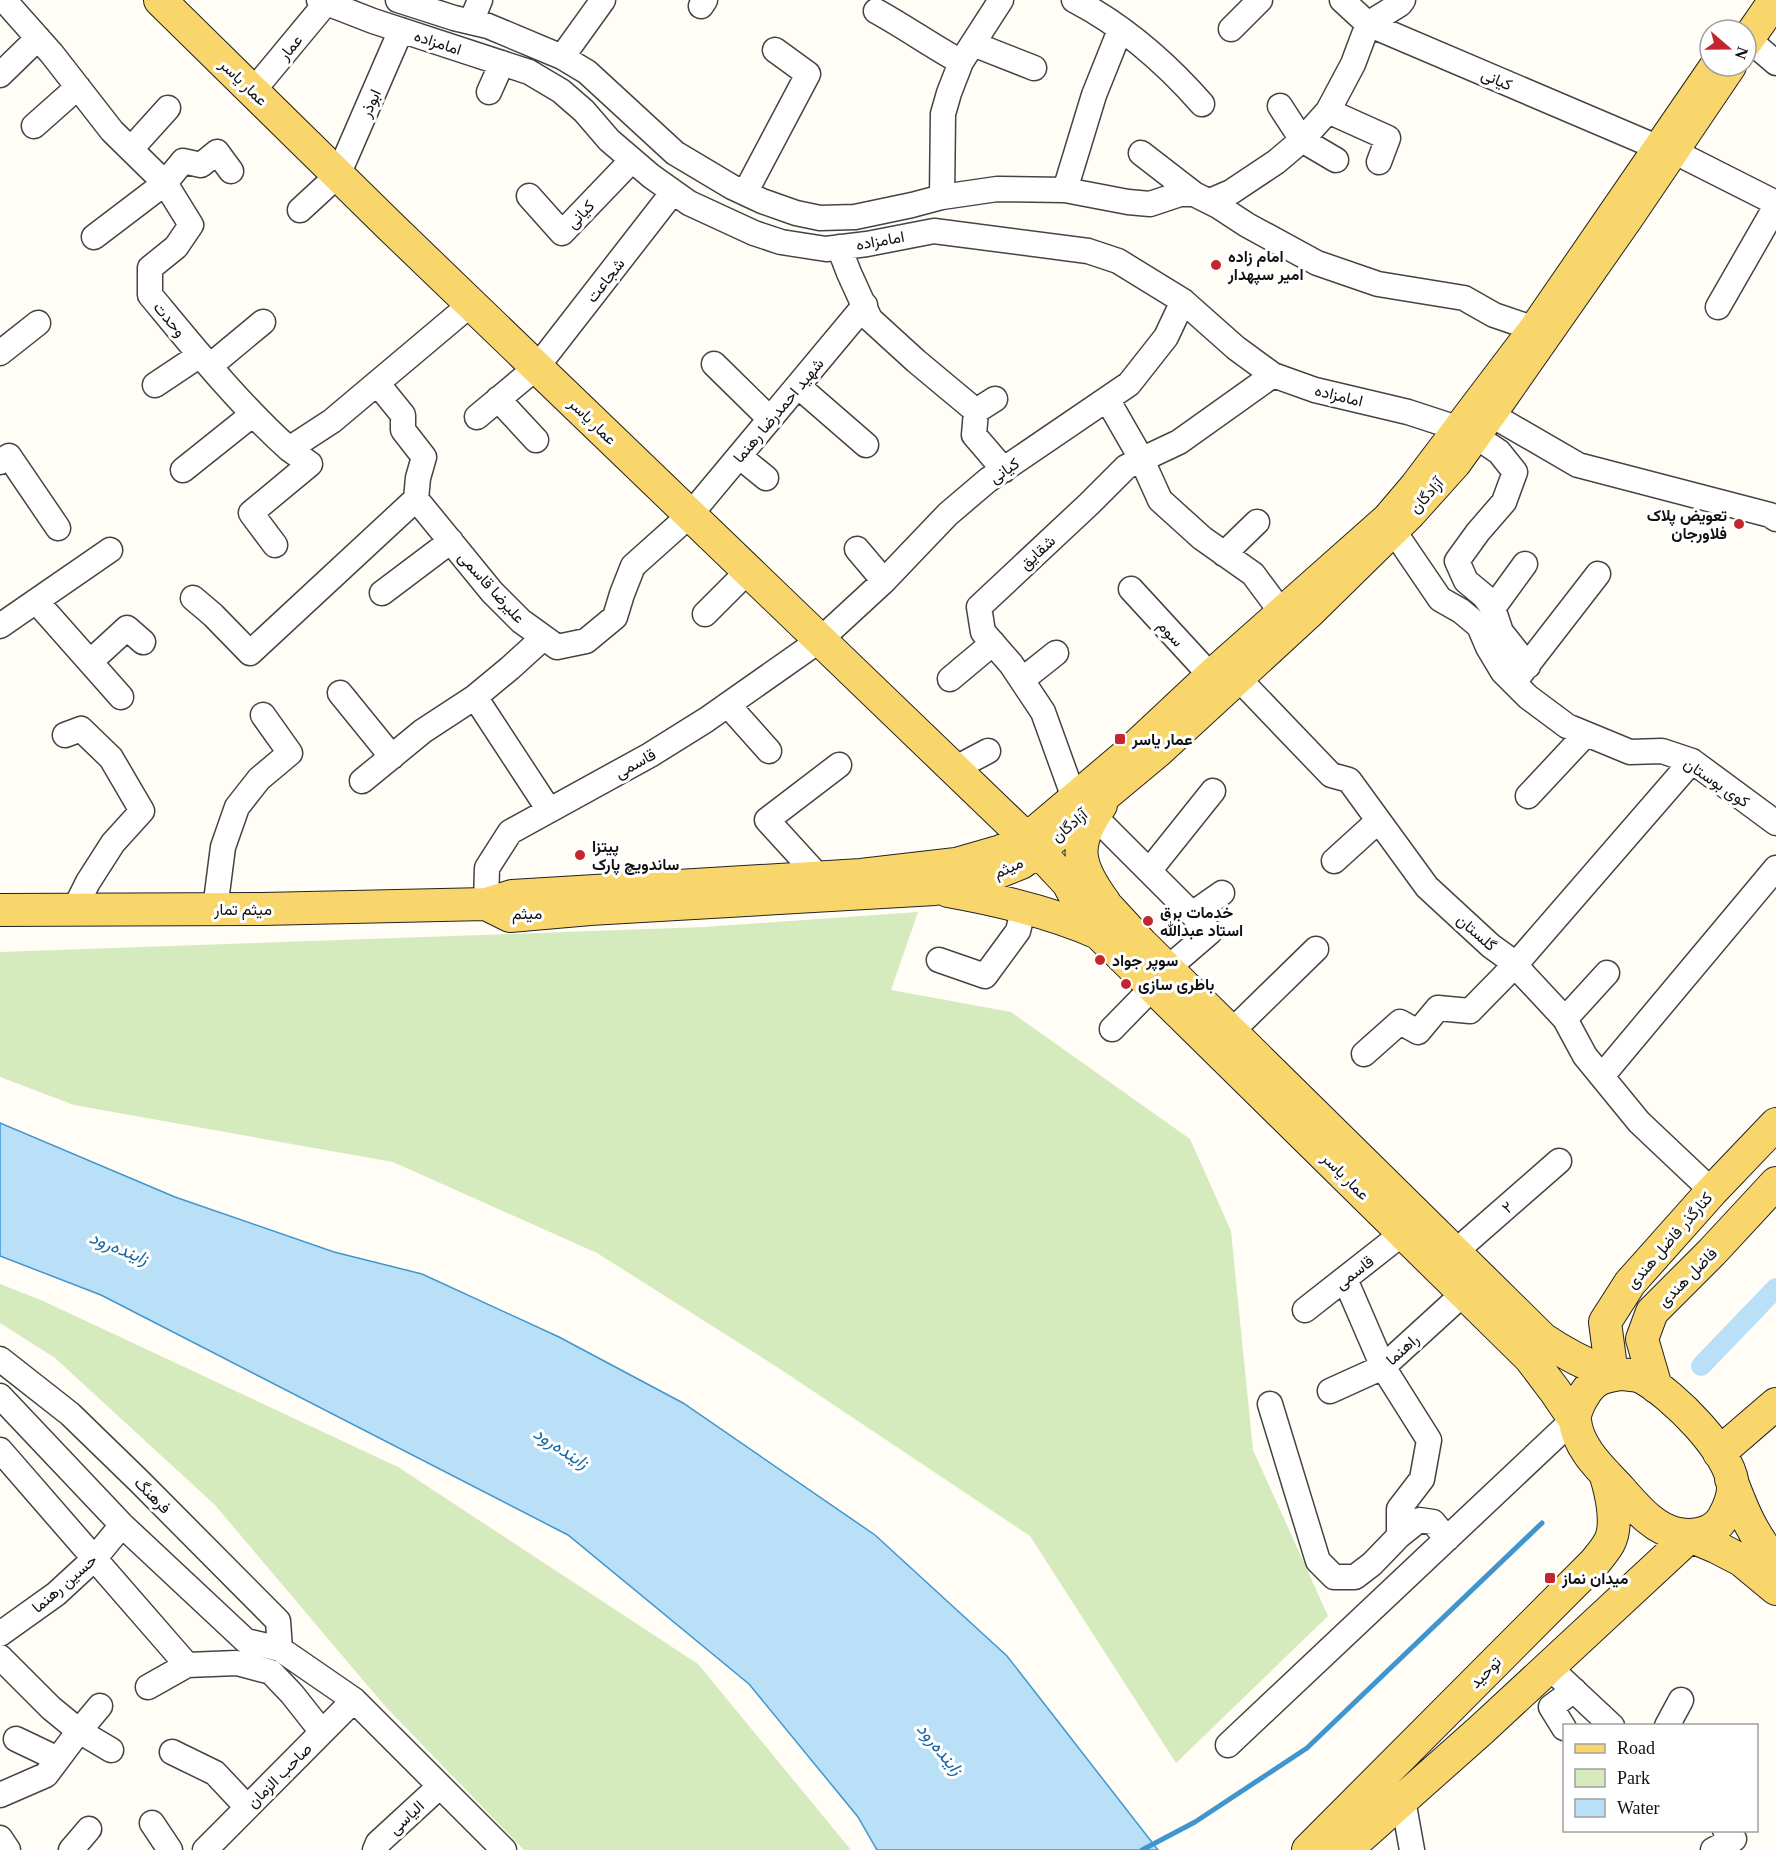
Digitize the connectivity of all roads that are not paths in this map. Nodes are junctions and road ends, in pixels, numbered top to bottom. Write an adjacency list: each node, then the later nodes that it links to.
1 (4, 0): 19 (street, وحدت)
2 (160, 0): 30 (main road, عمار یاسر)
3 (398, 0): 13 (street, امامزاده)
4 (603, 0): 23 (street)
5 (1001, 0): 22 (street)
6 (1074, 0): 18 (street)
7 (1260, 0): 16 (street)
8 (1342, 0): 15 (street, کیانی)
9 (1403, 0): 15 (street)
10 (1761, 0): 20 (main road)
11 (1775, 0): 20 (main road)
12 (322, 1): 17 (street, امامزاده); 30 (street, عمار)
13 (476, 11): 23 (street, امامزاده)
14 (876, 11): 22 (street)
15 (1368, 24): 35 (street, امامزاده); 39 (street, کیانی)
16 (1231, 29)
17 (401, 30): 24 (street, امامزاده); 45 (street, ابوذر)
18 (1120, 30): 32 (street); 47 (street)
19 (38, 38): 26 (street, وحدت); 27 (street)
20 (1759, 47)
21 (775, 50): 49 (street)
22 (967, 53): 25 (street); 51 (street)
23 (562, 57): 49 (street, امامزاده)
24 (502, 63): 31 (street); 41 (street, امامزاده)
25 (1034, 68)
26 (76, 74): 36 (street); 38 (street, وحدت)
27 (0, 75)
28 (1709, 78): 39 (main road, آزادگان)
29 (1721, 78): 39 (main road, آزادگان)
30 (253, 91): 45 (main road, عمار یاسر)
31 (489, 92)
32 (1202, 104)
33 (1280, 106): 37 (street)
34 (168, 108): 38 (street)
35 (1328, 111): 37 (street, امامزاده); 43 (street)
36 (34, 126)
37 (1302, 140): 42 (street); 52 (street, امامزاده)
38 (131, 150): 46 (street, وحدت)
39 (1666, 150): 53 (street, کیانی); 63 (main road, آزادگان); 77 (main road, آزادگان)
40 (1141, 153): 52 (street)
41 (632, 160): 48 (street, امامزاده); 50 (street, کیانی)
42 (1336, 160)
43 (1379, 162)
44 (231, 171): 46 (street)
45 (338, 175): 54 (street); 58 (main road, عمار یاسر)
46 (165, 183): 55 (street); 65 (street, وحدت)
47 (1065, 190): 51 (street, امامزاده); 52 (street, امامزاده)
48 (673, 192): 56 (street, امامزاده); 67 (street, شجاعت)
49 (745, 193): 51 (street, امامزاده)
50 (529, 196)
51 (942, 197)
52 (1202, 198): 63 (street)
53 (1776, 205): 60 (street)
54 (300, 210)
55 (94, 237)
56 (839, 247): 57 (street, امامزاده); 59 (street)
57 (1183, 301): 68 (street, امامزاده); 73 (street, کیانی)
58 (471, 304): 67 (main road, عمار یاسر); 69 (street)
59 (865, 305): 71 (street, شهید احمدرضا رهنما); 85 (street)
60 (1718, 307)
61 (263, 322): 65 (street)
62 (38, 323): 64 (street)
63 (1535, 329): 77 (main road, آزادگان)
64 (0, 353)
65 (205, 360): 70 (street); 74 (street, وحدت)
66 (714, 364): 76 (street)
67 (537, 367): 72 (street, شجاعت); 88 (main road, عمار یاسر)
68 (1273, 375): 77 (street, امامزاده); 82 (street, شقایق)
69 (377, 383): 80 (street); 87 (street)
70 (155, 385)
71 (798, 386): 76 (street, شهید احمدرضا رهنما); 79 (street)
72 (498, 399): 75 (street, شجاعت); 78 (street)
73 (1107, 399): 82 (street); 85 (street, کیانی)
74 (253, 414): 80 (street, وحدت); 84 (street)
75 (477, 417)
76 (770, 419): 81 (street, شهید احمدرضا رهنما)
77 (1475, 426): 89 (street); 92 (main road, آزادگان); 106 (street); 107 (main road, آزادگان)
78 (536, 440)
79 (866, 445)
80 (289, 449): 94 (street, وحدت)
81 (739, 456): 86 (street); 88 (street, شهید احمدرضا رهنما)
82 (1142, 460): 97 (street); 113 (street, شقایق)
83 (0, 462): 91 (street)
84 (183, 470)
85 (1004, 470): 101 (street, کیانی)
86 (766, 478)
87 (416, 499): 93 (street, علیرضا قاسمی); 104 (street)
88 (690, 515): 99 (main road, عمار یاسر); 110 (street, علیرضا قاسمی)
89 (1776, 519)
90 (1257, 522): 97 (street)
91 (58, 528)
92 (1393, 530): 116 (street, کوی بوستان); 117 (main road, آزادگان)
93 (451, 541): 103 (street); 110 (street, علیرضا قاسمی)
94 (275, 545)
95 (857, 549): 101 (street)
96 (111, 550): 105 (street)
97 (1224, 554): 107 (street)
98 (1525, 564): 106 (street)
99 (748, 571): 108 (street); 111 (main road, عمار یاسر)
100 (1598, 574): 116 (street)
101 (884, 581): 111 (street, کیانی)
102 (1131, 589): 117 (street, سوم)
103 (382, 593)
104 (193, 598)
105 (36, 601): 109 (street); 115 (street)
106 (1493, 608): 116 (street)
107 (1282, 613): 117 (main road, آزادگان)
108 (705, 614)
109 (0, 626)
110 (543, 638): 121 (street)
111 (820, 640): 123 (street, قاسمی); 132 (main road, عمار یاسر)
112 (143, 642): 115 (street)
113 (993, 643): 118 (street); 119 (street, شقایق)
114 (1056, 653): 119 (street)
115 (90, 662): 122 (street)
116 (1521, 674): 125 (street, کوی بوستان)
117 (1224, 677): 134 (main road, آزادگان); 137 (main road, آزادگان); 139 (street, گلستان)
118 (950, 679)
119 (1022, 680): 137 (street, شقایق)
120 (340, 693): 129 (street)
121 (475, 697): 129 (street); 138 (street)
122 (121, 698)
123 (728, 705): 127 (street); 138 (street, قاسمی)
124 (263, 715): 150 (street)
125 (1586, 734): 130 (street, کوی بوستان); 136 (street)
126 (65, 735): 152 (street)
127 (769, 751)
128 (988, 751): 132 (street)
129 (392, 757): 133 (street)
130 (1692, 760): 140 (street, کوی بوستان); 157 (street)
131 (839, 765): 145 (street)
132 (954, 769): 141 (main road, عمار یاسر)
133 (362, 781)
134 (1112, 789): 137 (main road); 141 (main road, آزادگان)
135 (1213, 791): 144 (street)
136 (1528, 796)
137 (1084, 807): 141 (main road, آزادگان); 144 (street); 154 (main road)
138 (549, 810): 148 (street, قاسمی)
139 (1378, 821): 142 (street); 157 (street, گلستان)
140 (1776, 823)
141 (1033, 845): 145 (main road, میثم); 146 (main road, میثم); 154 (main road, عمار یاسر)
142 (1334, 861)
143 (1776, 868): 164 (street)
144 (1149, 871): 153 (street)
145 (819, 878): 148 (main road, میثم)
146 (935, 889): 148 (main road, میثم); 149 (main road)
147 (1222, 893): 153 (street)
148 (486, 904): 150 (main road, میثم تمار)
149 (1024, 907): 154 (main road); 156 (street)
150 (215, 909): 152 (main road, میثم تمار)
151 (0, 910): 152 (main road, میثم تمار)
152 (74, 910)
153 (1192, 914): 159 (street)
154 (1102, 919): 159 (main road, عمار یاسر)
155 (1316, 949): 162 (street)
156 (939, 960)
157 (1516, 964): 160 (street, گلستان); 163 (street)
158 (1607, 973): 160 (street)
159 (1160, 978): 161 (street); 162 (main road, عمار یاسر); 169 (main road, عمار یاسر)
160 (1565, 1019): 164 (street, گلستان)
161 (1112, 1029)
162 (1231, 1032): 170 (main road, عمار یاسر)
163 (1364, 1054)
164 (1602, 1076): 168 (street, گلستان)
165 (1776, 1124): 168 (main road, کنارگذر فاضل هندی)
166 (1559, 1161): 170 (street, ۲)
167 (1776, 1183): 177 (main road, فاضل هندی)
168 (1712, 1191): 176 (main road, کنارگذر فاضل هندی)
169 (1403, 1233): 171 (street, قاسمی); 172 (main road, عمار یاسر)
170 (1455, 1252): 176 (main road, عمار یاسر)
171 (1345, 1279): 173 (street, قاسمی); 175 (street)
172 (1464, 1293): 175 (street, راهنما); 182 (main road, عمار یاسر)
173 (1305, 1310)
174 (0, 1359): 194 (street, فرهنگ)
175 (1383, 1367): 178 (street, راهنما); 187 (street)
176 (1612, 1375): 177 (main road); 182 (main road)
177 (1656, 1388): 184 (main road)
178 (1330, 1391)
179 (0, 1396): 186 (street)
180 (1270, 1404): 187 (street)
181 (1776, 1404): 184 (main road)
182 (1574, 1419): 185 (main road); 189 (street)
183 (0, 1450): 190 (street)
184 (1724, 1464): 188 (main road); 191 (main road)
185 (1605, 1473): 188 (main road); 227 (main road, توحید)
186 (122, 1525): 190 (street, حسین رهنما); 194 (street)
187 (1399, 1536): 189 (street)
188 (1690, 1536): 192 (main road); 197 (main road)
189 (1447, 1539): 209 (street)
190 (94, 1559): 193 (street, حسین رهنما); 196 (street)
191 (1776, 1562)
192 (1776, 1589)
193 (0, 1634)
194 (280, 1649): 200 (street)
195 (0, 1657): 206 (street)
196 (187, 1665): 198 (street); 207 (street)
197 (1549, 1667): 199 (street); 215 (main road)
198 (148, 1687)
199 (1574, 1690): 203 (street); 205 (street)
200 (354, 1700): 207 (street, صاحب الزمان); 213 (street)
201 (1682, 1700): 204 (street)
202 (100, 1706): 206 (street)
203 (1611, 1724)
204 (1668, 1724)
205 (1563, 1726)
206 (79, 1731): 210 (street); 212 (street)
207 (322, 1732): 216 (street, صاحب الزمان)
208 (16, 1739): 212 (street)
209 (1228, 1745)
210 (111, 1750)
211 (172, 1752): 216 (street)
212 (58, 1759): 214 (street)
213 (440, 1786): 225 (street, الیاسی); 226 (street)
214 (0, 1795)
215 (1403, 1800): 228 (main road); 229 (street)
216 (247, 1807): 224 (street, صاحب الزمان)
217 (152, 1823): 223 (street)
218 (89, 1829): 222 (street)
219 (1727, 1832): 230 (street)
220 (0, 1838): 221 (street)
221 (8, 1850)
222 (70, 1850)
223 (170, 1850)
224 (205, 1850)
225 (375, 1850)
226 (504, 1850)
227 (1308, 1850)
228 (1346, 1850)
229 (1412, 1850)
230 (1713, 1850)

